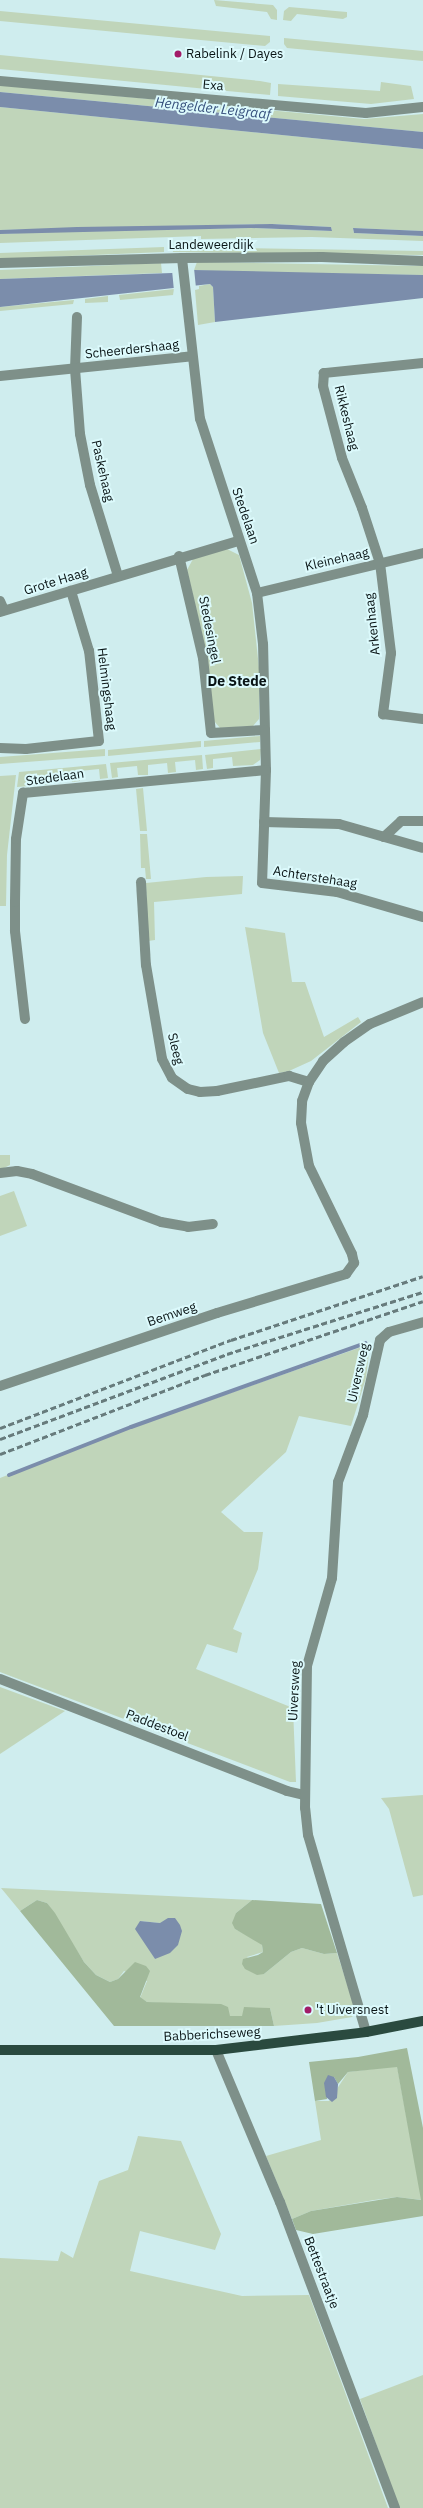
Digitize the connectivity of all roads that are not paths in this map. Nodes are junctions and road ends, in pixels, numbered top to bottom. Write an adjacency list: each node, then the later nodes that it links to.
1 (0, 81): 2 (street, Exa)
2 (423, 107)
3 (423, 261): 4 (street, Landeweerdijk)
4 (182, 262): 5 (street, Landeweerdijk); 7 (street, Stedelaan)
5 (0, 263)
6 (77, 317): 9 (street, Scheerdershaag)
7 (192, 356): 9 (street, Scheerdershaag); 11 (street, Stedelaan)
8 (423, 363): 14 (street, Rikkeshaag)
9 (75, 369): 10 (street, Scheerdershaag); 15 (street, Paskehaag)
10 (0, 376)
11 (238, 540): 13 (street); 17 (street, Stedelaan)
12 (423, 553): 14 (street, Kleinehaag)
13 (179, 556): 15 (street); 20 (street, Stedesingel)
14 (380, 563): 17 (street, Kleinehaag); 19 (street, Arkenhaag)
15 (118, 576): 16 (street, Grote Haag)
16 (71, 591): 18 (street, Grote Haag); 21 (street, Helmingshaag)
17 (257, 593): 20 (street, Stedelaan)
18 (1, 608)
19 (423, 719)
20 (265, 730): 22 (street, Achterstehaag)
21 (0, 748)
22 (266, 770): 24 (street, Achterstehaag); 30 (street, Stedelaan)
23 (423, 821): 25 (street)
24 (264, 822): 25 (street); 28 (street, Achterstehaag)
25 (384, 837): 26 (street)
26 (423, 848)
27 (141, 882): 31 (street, Sleeg)
28 (423, 917)
29 (423, 1002): 31 (street)
30 (26, 1019)
31 (309, 1082): 35 (street, Bemweg)
32 (0, 1173): 33 (street)
33 (213, 1224)
34 (423, 1322): 37 (street, Uiversweg)
35 (0, 1386)
36 (0, 1679): 37 (street, Paddestoel)
37 (305, 1795): 39 (street, Uiversweg)
38 (423, 2021): 39 (main road, Babberichseweg)
39 (366, 2032): 41 (main road, Babberichseweg)
40 (0, 2050): 41 (main road, Babberichseweg)
41 (216, 2050): 42 (street, Bettestraatje)
42 (395, 2508)

